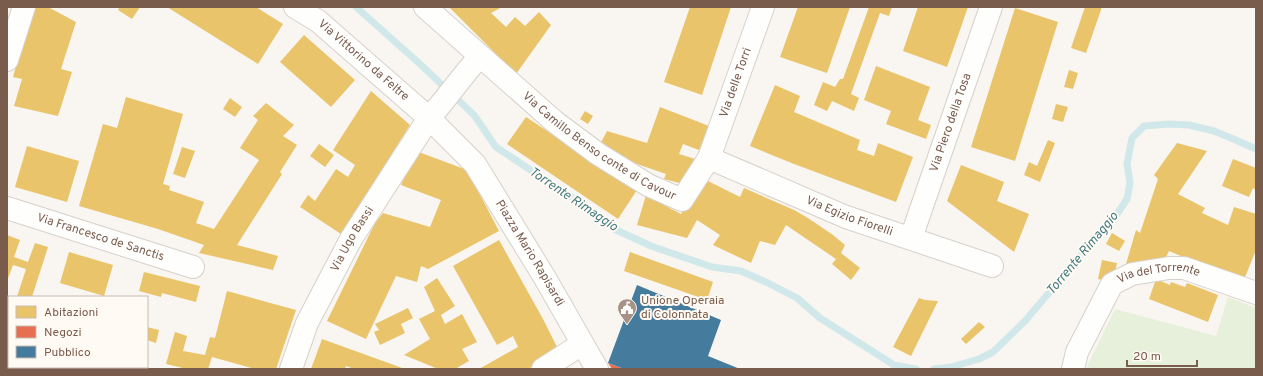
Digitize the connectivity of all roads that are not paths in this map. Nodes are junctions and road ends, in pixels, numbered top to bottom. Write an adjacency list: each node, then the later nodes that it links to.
1 (24, 7): 6 (street)
2 (295, 7): 8 (street, Via Vittorino da Feltre)
3 (425, 7): 7 (street, Via Camillo Benso conte di Cavour)
4 (763, 7): 9 (street, Via delle Torri)
5 (991, 7): 12 (street, Via Piero della Tosa)
6 (7, 60)
7 (474, 63): 8 (street); 9 (street, Via Camillo Benso conte di Cavour)
8 (429, 118): 10 (street, Via Vittorino da Feltre); 18 (street, Via Ugo Bassi)
9 (709, 158): 12 (street, Via Egizio Fiorelli)
10 (475, 164): 16 (street, Piazza Mario Rapisardi)
11 (7, 208): 14 (street, Via Francesco de Sanctis)
12 (911, 238): 13 (street, Via Egizio Fiorelli)
13 (992, 266)
14 (193, 267)
15 (1256, 293): 17 (street, Via del Torrente)
16 (582, 344): 19 (street); 20 (street, Piazza Mario Rapisardi)
17 (1075, 361)
18 (291, 369)
19 (543, 369)
20 (597, 369)

